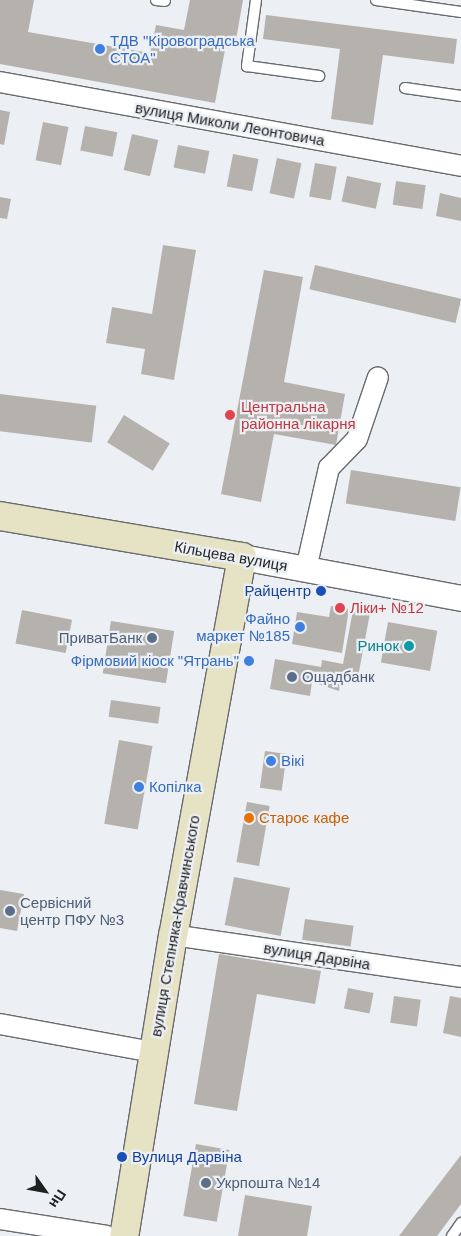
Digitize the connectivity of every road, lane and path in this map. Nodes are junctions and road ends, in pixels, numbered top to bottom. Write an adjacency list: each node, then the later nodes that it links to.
1 (256, 0): 4 (lane)
2 (376, 0): 3 (lane)
3 (461, 12)
4 (319, 76)
5 (0, 82): 8 (street, вулиця Миколи Леонтовича)
6 (405, 88): 7 (lane)
7 (461, 96)
8 (461, 166)
9 (378, 377): 12 (street)
10 (0, 516): 11 (main road, Кільцева вулиця)
11 (242, 557): 12 (street, Кільцева вулиця); 14 (main road, вулиця Степняка-Кравчинського)
12 (306, 569): 13 (street, Кільцева вулиця)
13 (461, 598)
14 (173, 934): 15 (street, вулиця Дарвіна); 17 (main road, вулиця Степняка-Кравчинського)
15 (461, 977)
16 (0, 1024): 17 (street)
17 (152, 1052): 21 (main road, вулиця Степняка-Кравчинського)
18 (0, 1219): 20 (street)
19 (461, 1223): 22 (lane)
20 (107, 1236)
21 (124, 1236)
22 (452, 1236)

